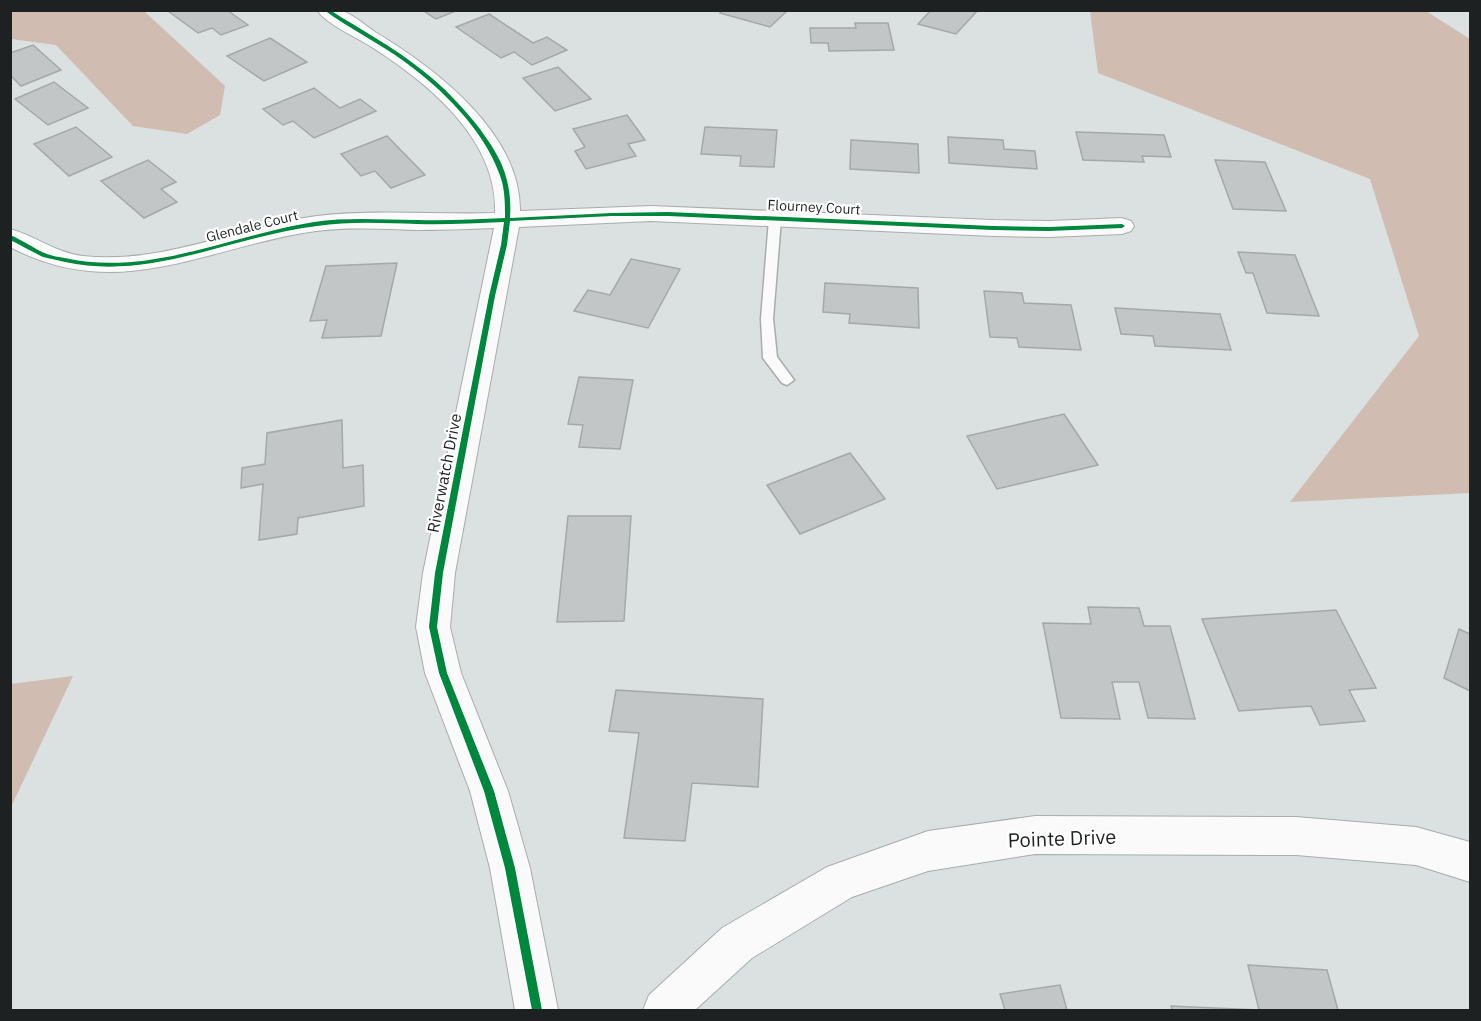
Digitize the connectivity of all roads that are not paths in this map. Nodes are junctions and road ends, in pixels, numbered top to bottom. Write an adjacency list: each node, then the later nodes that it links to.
1 (326, 10): 3 (street, Riverwatch Drive)
2 (775, 219): 3 (street, Flourney Court); 4 (street, Flourney Court); 6 (lane)
3 (506, 220): 5 (street, Glendale Court); 8 (street, Riverwatch Drive)
4 (1122, 226)
5 (10, 237)
6 (787, 380)
7 (1470, 862): 9 (street, Pointe Drive)
8 (537, 1011)
9 (664, 1011)

